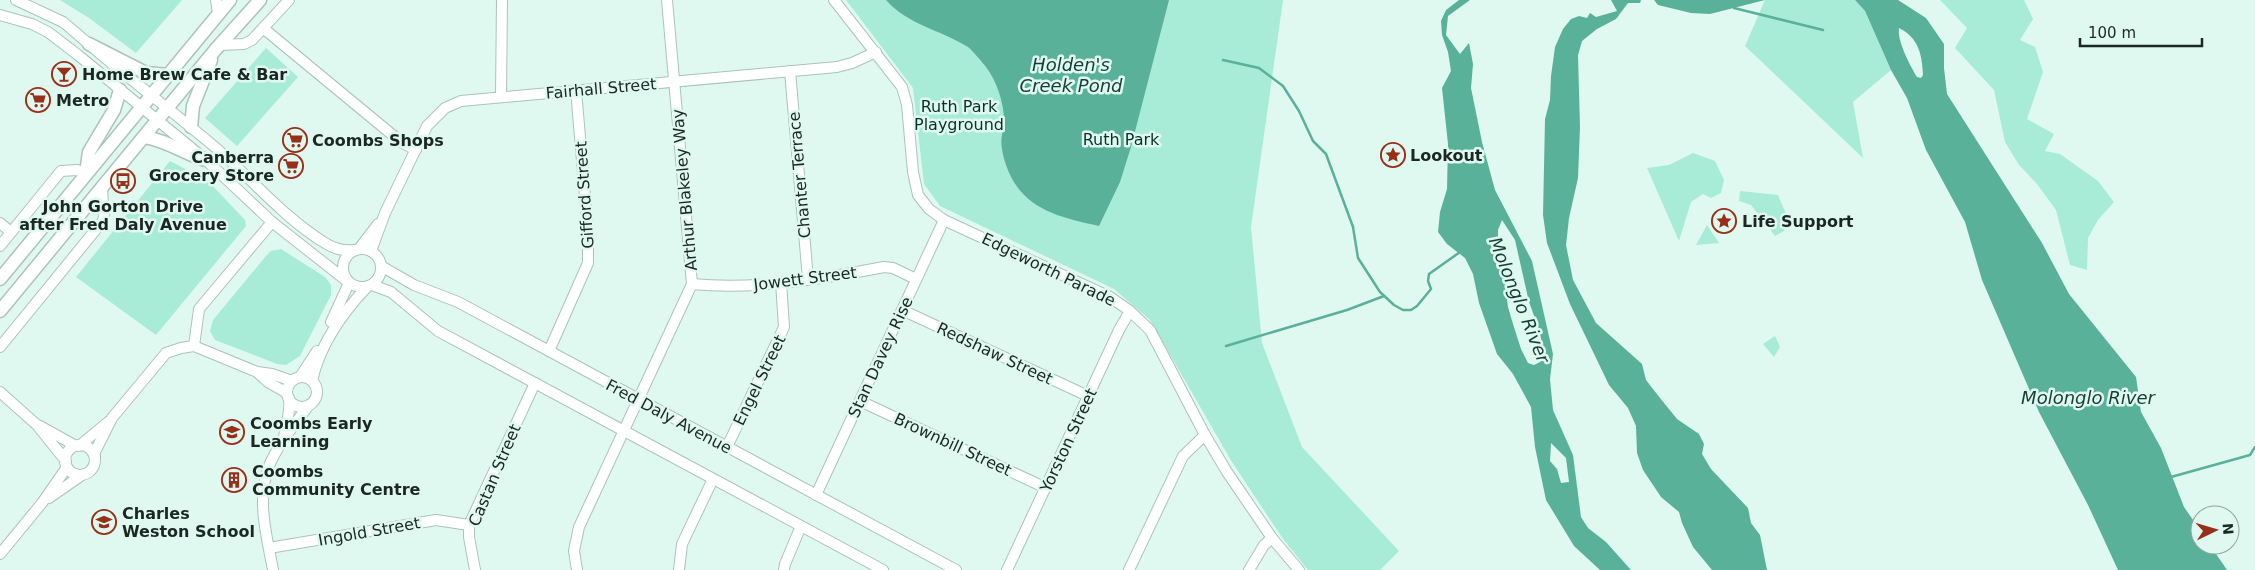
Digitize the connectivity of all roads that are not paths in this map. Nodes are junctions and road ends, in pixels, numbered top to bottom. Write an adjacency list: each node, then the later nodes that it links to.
1 (16, 0): 12 (street)
2 (216, 0): 9 (street)
3 (230, 0): 9 (main road)
4 (260, 0): 13 (main road)
5 (289, 0): 11 (street)
6 (502, 0): 21 (street)
7 (667, 0): 17 (street, Arthur Blakeley Way)
8 (834, 0): 14 (street, Edgeworth Parade)
9 (218, 13): 16 (main road)
10 (0, 15): 18 (street)
11 (263, 28): 13 (street); 27 (street)
12 (89, 44): 16 (main road); 20 (street)
13 (217, 47): 23 (main road); 25 (main road)
14 (876, 52): 15 (street, Fairhall Street); 32 (street, Edgeworth Parade)
15 (790, 71): 17 (street, Fairhall Street); 41 (street, Chanter Terrace)
16 (168, 75): 20 (main road)
17 (674, 82): 19 (street, Fairhall Street); 45 (street, Arthur Blakeley Way)
18 (120, 90): 22 (street); 29 (main road)
19 (576, 90): 21 (street, Fairhall Street); 52 (street, Gifford Street)
20 (151, 95): 22 (main road); 23 (street)
21 (501, 97): 27 (street, Fairhall Street)
22 (141, 108): 24 (street); 29 (main road)
23 (167, 108): 24 (main road); 25 (street)
24 (157, 120): 26 (main road); 28 (street)
25 (191, 127): 37 (street)
26 (144, 137): 28 (main road); 30 (main road)
27 (416, 150): 31 (street, Fairhall Street)
28 (206, 160): 33 (street)
29 (86, 173): 35 (street); 40 (main road)
30 (102, 189): 49 (main road); 51 (street)
31 (385, 213): 37 (street, Fairhall Street); 38 (street, Fairhall Street)
32 (944, 220): 42 (street, Stan Davey Rise); 48 (street, Edgeworth Parade)
33 (272, 222): 43 (street); 50 (street)
34 (0, 223): 35 (street)
35 (11, 232): 36 (street)
36 (0, 246)
37 (356, 250): 38 (street); 43 (street)
38 (371, 251): 39 (street, Fred Daly Avenue)
39 (381, 266): 46 (street); 52 (street, Fred Daly Avenue)
40 (0, 279)
41 (808, 279): 42 (street, Jowett Street); 44 (street, Jowett Street)
42 (916, 279): 47 (street, Stan Davey Rise)
43 (348, 282): 46 (street); 54 (street)
44 (781, 282): 45 (street, Jowett Street); 69 (street, Engel Street)
45 (692, 284): 60 (street, Arthur Blakeley Way)
46 (369, 286): 55 (street); 56 (street)
47 (902, 310): 59 (street, Redshaw Street); 61 (street, Stan Davey Rise)
48 (1130, 310): 59 (street, Yorston Street); 66 (street, Edgeworth Parade)
49 (0, 312)
50 (194, 346): 53 (street); 63 (street)
51 (0, 347)
52 (549, 351): 60 (street, Fred Daly Avenue)
53 (257, 372): 54 (street); 58 (street)
54 (296, 379): 55 (street); 58 (street)
55 (312, 381): 62 (street)
56 (535, 384): 65 (street); 77 (street, Castan Street)
57 (0, 392): 64 (street)
58 (288, 396): 62 (street); 67 (street)
59 (1088, 396): 74 (street, Yorston Street)
60 (638, 399): 65 (street, Arthur Blakeley Way); 69 (street, Fred Daly Avenue)
61 (860, 401): 74 (street, Brownbill Street); 75 (street, Stan Davey Rise)
62 (309, 405): 67 (street)
63 (112, 418): 68 (street); 70 (street)
64 (37, 425): 68 (street); 71 (street)
65 (624, 431): 73 (street); 84 (street, Arthur Blakeley Way)
66 (1205, 435): 79 (street, Edgeworth Parade); 90 (street)
67 (284, 438): 80 (street)
68 (78, 446): 70 (street); 71 (street)
69 (727, 447): 75 (street, Fred Daly Avenue)
70 (94, 457): 72 (street)
71 (67, 464): 72 (street); 76 (street)
72 (82, 475): 76 (street)
73 (713, 479): 78 (street); 85 (street)
74 (1046, 488): 89 (street, Yorston Street)
75 (816, 495): 88 (street, Fred Daly Avenue)
76 (42, 503): 81 (street)
77 (470, 524): 80 (street, Ingold Street); 83 (street, Castan Street)
78 (801, 526): 86 (street); 87 (street)
79 (1272, 538): 91 (street); 92 (street, Edgeworth Parade)
80 (269, 548): 82 (street)
81 (0, 554)
82 (273, 570)
83 (475, 570)
84 (577, 570)
85 (679, 570)
86 (784, 570)
87 (883, 570)
88 (956, 570)
89 (1007, 570)
90 (1129, 570)
91 (1249, 570)
92 (1299, 570)

